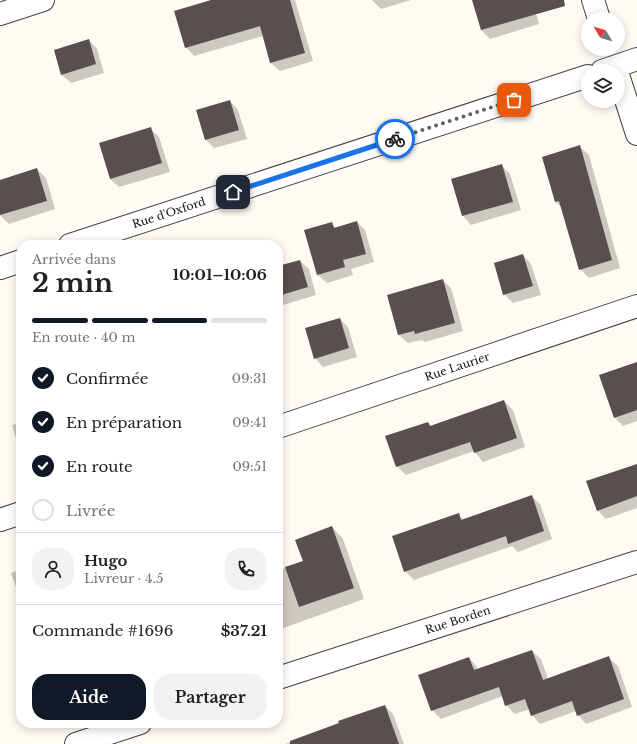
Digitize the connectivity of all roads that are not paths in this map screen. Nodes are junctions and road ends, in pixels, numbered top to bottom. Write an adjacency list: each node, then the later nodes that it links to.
1 (44, 0): 4 (street)
2 (593, 0): 3 (street)
3 (597, 12)
4 (0, 14)
5 (637, 60): 6 (street)
6 (623, 64)
7 (581, 78): 10 (street, Rue d'Oxford)
8 (625, 102): 9 (street)
9 (637, 134)
10 (85, 240)
11 (16, 263): 12 (street)
12 (0, 268)
13 (637, 306): 14 (street, Rue Laurier)
14 (283, 425)
15 (16, 515): 16 (street)
16 (0, 520)
17 (637, 562): 18 (street, Rue Borden)
18 (283, 676)
19 (125, 728): 20 (street)
20 (76, 744)

